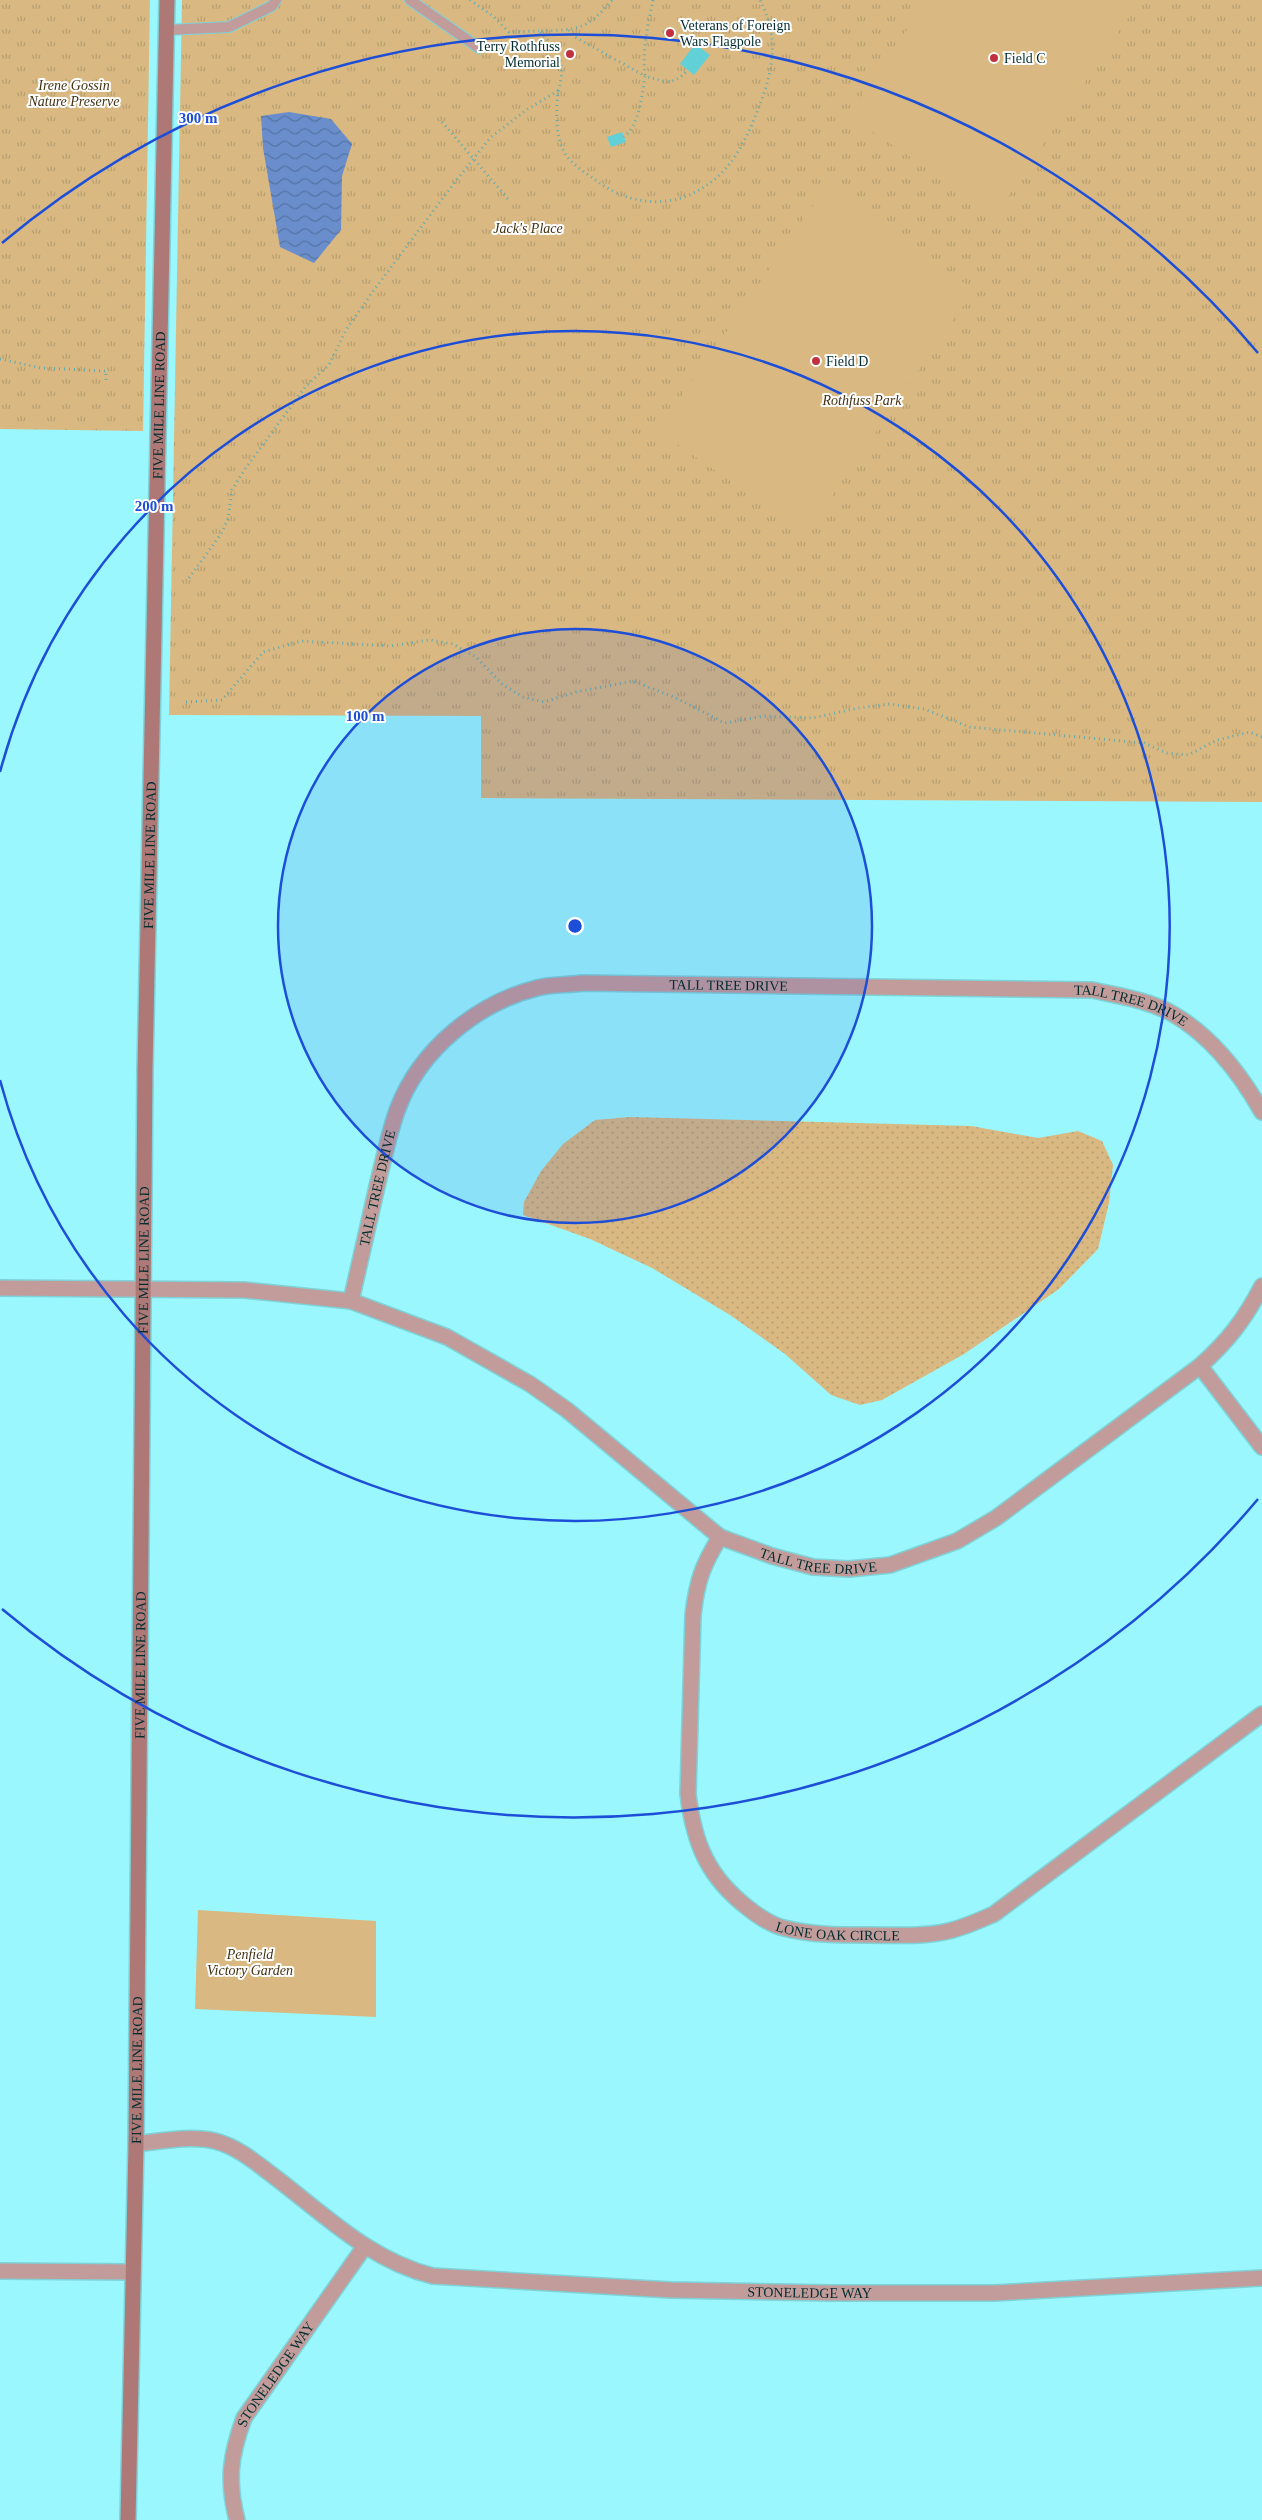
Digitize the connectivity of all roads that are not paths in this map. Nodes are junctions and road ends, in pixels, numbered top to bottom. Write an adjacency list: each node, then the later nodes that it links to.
1 (167, 0): 4 (main road, FIVE MILE LINE ROAD)
2 (276, 0): 4 (lane)
3 (410, 0): 5 (lane)
4 (167, 30): 9 (main road, FIVE MILE LINE ROAD)
5 (479, 48)
6 (1262, 1112): 10 (street, TALL TREE DRIVE)
7 (1262, 1286): 11 (street, TALL TREE DRIVE)
8 (0, 1288): 9 (street, TALL TREE DRIVE)
9 (144, 1289): 10 (street, TALL TREE DRIVE); 15 (main road, FIVE MILE LINE ROAD)
10 (351, 1301): 13 (street, TALL TREE DRIVE)
11 (1200, 1366): 12 (street); 13 (street, TALL TREE DRIVE)
12 (1262, 1447)
13 (720, 1536): 14 (street, LONE OAK CIRCLE)
14 (1262, 1714)
15 (136, 2144): 16 (street, STONELEDGE WAY); 18 (main road, FIVE MILE LINE ROAD)
16 (365, 2246): 19 (street, STONELEDGE WAY); 21 (street, STONELEDGE WAY)
17 (0, 2272): 18 (street)
18 (133, 2272): 20 (main road, FIVE MILE LINE ROAD)
19 (1262, 2278)
20 (128, 2520)
21 (237, 2520)

